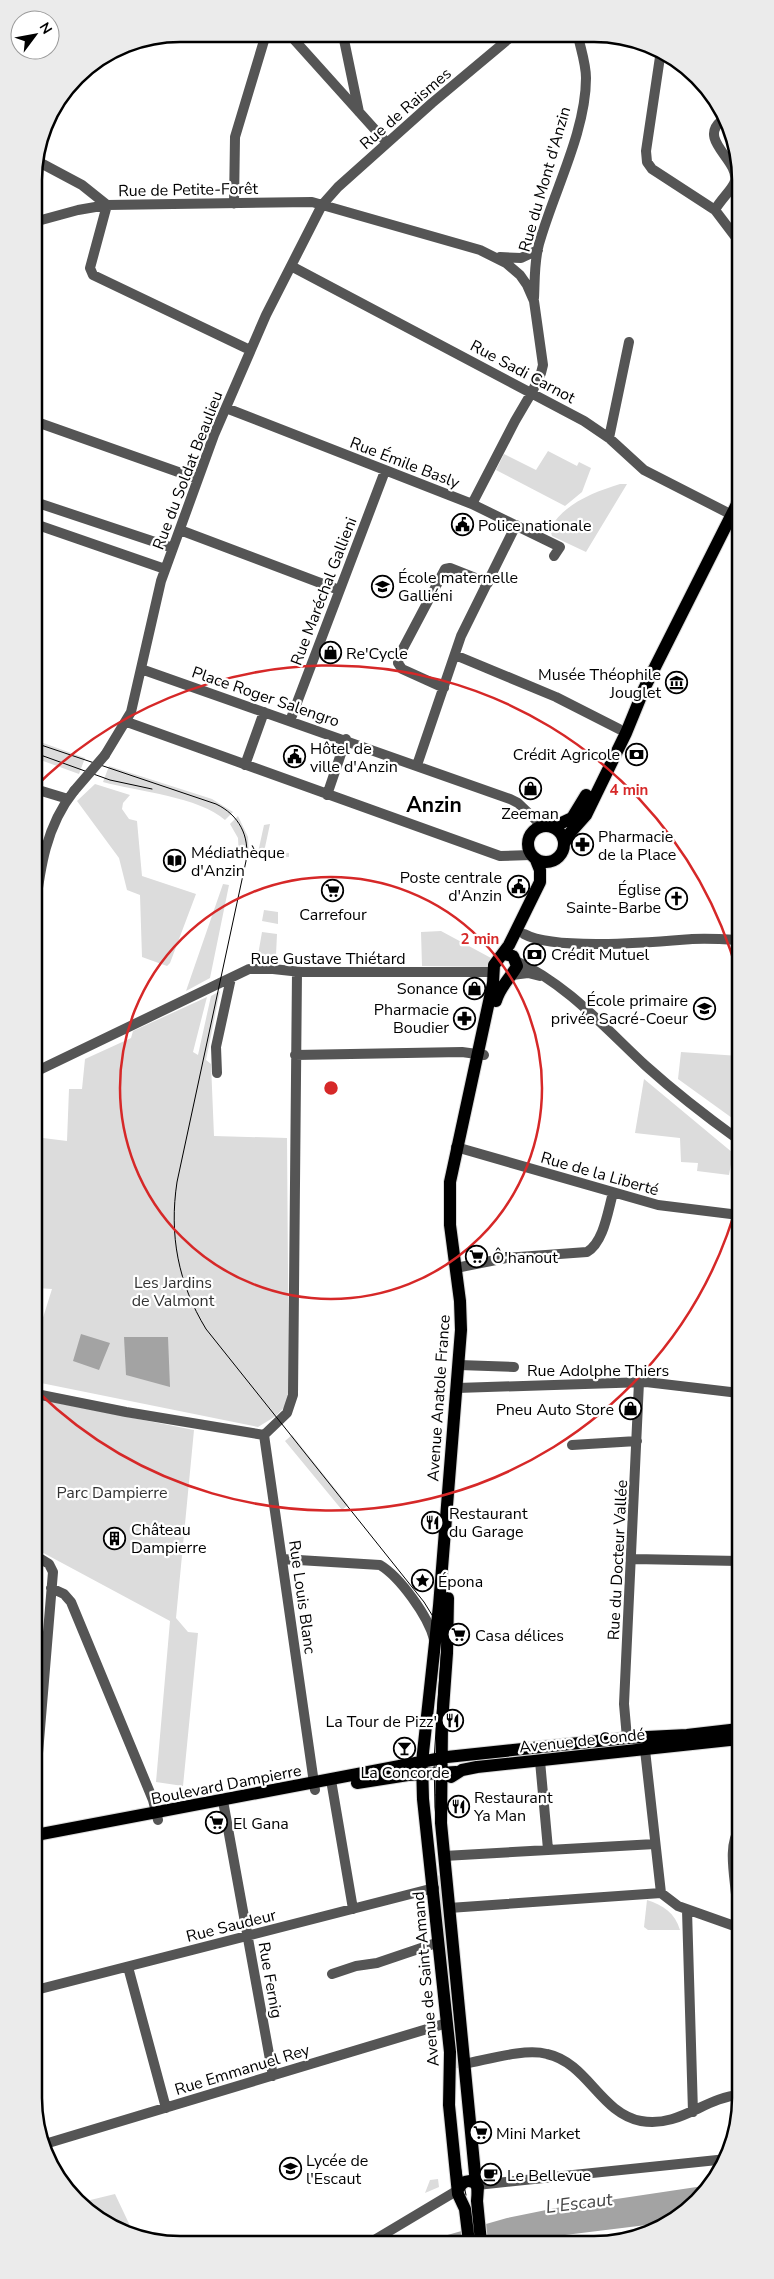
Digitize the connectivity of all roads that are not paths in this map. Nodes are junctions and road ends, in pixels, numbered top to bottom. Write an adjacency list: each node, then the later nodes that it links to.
1 (264, 42): 14 (street)
2 (296, 42): 7 (street)
3 (345, 42): 7 (street)
4 (505, 42): 9 (street, Rue de Raismes)
5 (579, 42): 19 (street, Rue du Mont d'Anzin)
6 (660, 59): 16 (street)
7 (360, 112): 9 (street)
8 (719, 124): 11 (street)
9 (387, 143): 15 (street, Rue de Raismes)
10 (44, 165): 13 (street, Rue de Petite-Forêt)
11 (730, 166)
12 (732, 187): 16 (street)
13 (107, 204): 14 (street, Rue de Petite-Forêt); 17 (street); 24 (street)
14 (234, 204): 15 (street, Rue de Petite-Forêt)
15 (322, 205): 20 (street, Rue de Petite-Forêt); 21 (street, Rue du Soldat Beaulieu)
16 (715, 210): 18 (street)
17 (43, 220)
18 (732, 231)
19 (538, 250): 20 (street); 22 (street, Rue du Mont d'Anzin)
20 (496, 257): 22 (street)
21 (291, 266): 24 (street, Rue du Soldat Beaulieu); 25 (street, Rue Sadi Carnot)
22 (534, 301): 25 (street)
23 (629, 342): 28 (street)
24 (250, 350): 26 (street, Rue du Soldat Beaulieu)
25 (532, 392): 28 (street, Rue Sadi Carnot); 31 (street)
26 (226, 408): 29 (street, Rue Émile Basly); 30 (street, Rue du Soldat Beaulieu)
27 (43, 424): 30 (street)
28 (609, 438): 33 (street, Rue Sadi Carnot)
29 (384, 471): 31 (street, Rue Émile Basly); 42 (street, Rue Maréchal Gallieni)
30 (198, 479): 37 (street, Rue du Soldat Beaulieu)
31 (472, 504): 35 (street, Rue Émile Basly)
32 (43, 505): 38 (street)
33 (732, 514)
34 (732, 522): 46 (main road)
35 (516, 525): 39 (street, Rue Émile Basly); 41 (street)
36 (43, 527): 40 (street)
37 (180, 530): 38 (street, Rue du Soldat Beaulieu); 42 (street)
38 (172, 548): 40 (street, Rue du Soldat Beaulieu)
39 (554, 556)
40 (165, 569): 44 (street, Rue du Soldat Beaulieu)
41 (488, 583): 43 (street); 45 (street)
42 (340, 590): 48 (street, Rue Maréchal Gallieni)
43 (455, 655): 45 (street); 50 (street)
44 (142, 669): 47 (street, Place Roger Salengro); 49 (street, Rue du Soldat Beaulieu)
45 (444, 688): 53 (street)
46 (644, 688): 50 (main road); 58 (main road)
47 (264, 712): 48 (street, Place Roger Salengro); 52 (street)
48 (290, 721): 51 (street, Place Roger Salengro)
49 (127, 722): 52 (street); 55 (street, Rue du Soldat Beaulieu, bridge)
50 (619, 729): 57 (main road)
51 (346, 740): 53 (street, Place Roger Salengro); 56 (street)
52 (245, 765): 56 (street)
53 (417, 765): 57 (street, Place Roger Salengro)
54 (43, 790): 55 (street)
55 (71, 795): 59 (street, Rue du Soldat Beaulieu)
56 (327, 795): 60 (street)
57 (548, 827): 58 (main road); 60 (main road)
58 (564, 844): 61 (main road)
59 (43, 853)
60 (533, 858): 61 (main road); 64 (main road, Avenue Anatole France)
61 (556, 860): 62 (main road, Avenue Anatole France)
62 (524, 934): 63 (street); 64 (main road, Avenue Anatole France)
63 (732, 940)
64 (512, 957): 66 (main road, Avenue Anatole France); 66 (main road, Avenue Anatole France); 67 (street)
65 (297, 972): 66 (street, Rue Gustave Thiétard); 68 (street, Rue Gustave Thiétard); 69 (street)
66 (501, 975): 67 (street, Rue Gustave Thiétard); 70 (main road, Avenue Anatole France)
67 (544, 977): 73 (street)
68 (231, 978): 71 (street, Rue Gustave Thiétard); 72 (street)
69 (295, 1055): 70 (street); 84 (street)
70 (480, 1055): 74 (main road, Avenue Anatole France)
71 (43, 1068)
72 (217, 1073)
73 (732, 1134)
74 (459, 1148): 75 (street, Rue de la Liberté); 77 (main road, Avenue Anatole France)
75 (613, 1193): 76 (street, Rue de la Liberté); 77 (street)
76 (731, 1214)
77 (460, 1267): 78 (main road, Avenue Anatole France)
78 (462, 1366): 79 (street); 81 (main road, Avenue Anatole France)
79 (514, 1367)
80 (639, 1382): 81 (street, Rue Adolphe Thiers); 82 (street, Rue Adolphe Thiers); 85 (street, Rue du Docteur Vallée)
81 (460, 1388): 92 (main road, Avenue Anatole France); 95 (main road, Avenue Anatole France)
82 (731, 1392)
83 (42, 1395): 84 (street)
84 (264, 1435): 87 (street, Rue Louis Blanc)
85 (637, 1442): 86 (street); 88 (street, Rue du Docteur Vallée)
86 (572, 1445)
87 (282, 1559): 92 (street); 105 (street, Rue Louis Blanc)
88 (632, 1559): 90 (street); 96 (street, Rue du Docteur Vallée)
89 (42, 1560): 91 (street)
90 (731, 1561)
91 (52, 1588): 93 (street); 108 (street)
92 (435, 1643): 102 (main road, Avenue Anatole France)
93 (42, 1704)
94 (731, 1730): 96 (main road)
95 (442, 1738): 99 (main road); 101 (main road, Avenue Anatole France)
96 (627, 1738): 99 (main road)
97 (731, 1740): 98 (main road, Avenue de Condé)
98 (645, 1750): 100 (main road, Avenue de Condé); 111 (street)
99 (460, 1756): 101 (main road)
100 (540, 1761): 103 (main road, Avenue de Condé); 112 (street)
101 (441, 1765): 102 (main road, Boulevard Dampierre); 103 (main road, Avenue de Condé); 106 (main road, Avenue de Saint-Amand)
102 (422, 1768): 104 (main road, Boulevard Dampierre); 114 (main road, Avenue de Saint-Amand)
103 (456, 1772): 106 (main road)
104 (331, 1784): 105 (main road, Boulevard Dampierre); 117 (street)
105 (315, 1787): 107 (main road, Boulevard Dampierre)
106 (441, 1795): 113 (main road, Avenue de Saint-Amand)
107 (224, 1804): 108 (main road, Boulevard Dampierre); 120 (street, Rue Fernig)
108 (157, 1817): 109 (main road, Boulevard Dampierre); 110 (main road)
109 (42, 1834)
110 (42, 1841)
111 (655, 1844): 112 (street); 115 (street)
112 (548, 1849): 113 (street)
113 (444, 1856): 116 (main road, Avenue de Saint-Amand)
114 (434, 1888): 117 (street, Rue Saudeur); 121 (main road, Avenue de Saint-Amand)
115 (660, 1893): 116 (street); 118 (street)
116 (449, 1908): 126 (main road, Avenue de Saint-Amand)
117 (353, 1909): 120 (street, Rue Saudeur)
118 (687, 1910): 119 (street); 130 (street)
119 (731, 1926)
120 (248, 1937): 122 (street, Rue Saudeur); 127 (street, Rue Fernig)
121 (439, 1942): 123 (street); 125 (main road, Avenue de Saint-Amand)
122 (128, 1967): 124 (street, Rue Saudeur); 129 (street)
123 (332, 1974)
124 (42, 1988)
125 (447, 2023): 127 (street, Rue Emmanuel Rey); 133 (main road, Avenue de Saint-Amand)
126 (464, 2064): 130 (street); 133 (main road, Avenue de Saint-Amand)
127 (273, 2076): 129 (street, Rue Emmanuel Rey)
128 (731, 2098): 130 (street)
129 (166, 2108): 131 (street, Rue Emmanuel Rey)
130 (693, 2112)
131 (50, 2143)
132 (717, 2160): 133 (street)
133 (469, 2196): 134 (street); 135 (main road); 136 (main road)
134 (381, 2236)
135 (468, 2236)
136 (479, 2236)

